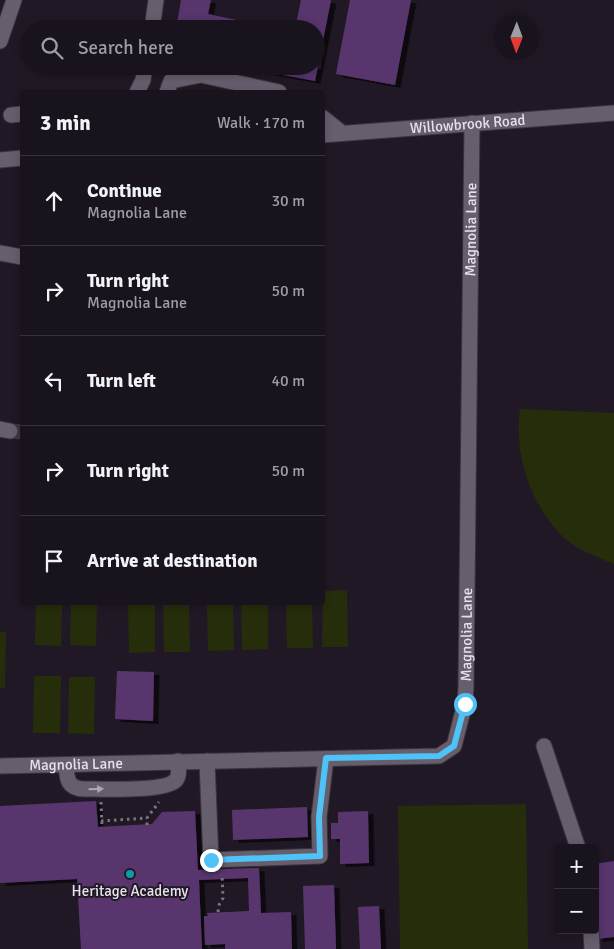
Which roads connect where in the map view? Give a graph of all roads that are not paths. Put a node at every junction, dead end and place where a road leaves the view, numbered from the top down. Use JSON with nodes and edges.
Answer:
{"nodes":[{"id":1,"x":14,"y":0,"type":"edge"},
{"id":2,"x":156,"y":0,"type":"edge"},
{"id":3,"x":153,"y":20,"type":"edge"},
{"id":4,"x":0,"y":40,"type":"edge"},
{"id":5,"x":144,"y":75,"type":"edge"},
{"id":6,"x":201,"y":75,"type":"edge"},
{"id":7,"x":201,"y":75,"type":"edge"},
{"id":8,"x":139,"y":90,"type":"edge"},
{"id":9,"x":168,"y":90,"type":"edge"},
{"id":10,"x":270,"y":90,"type":"edge"},
{"id":11,"x":614,"y":113,"type":"edge"},
{"id":12,"x":325,"y":119,"type":"edge"},
{"id":13,"x":472,"y":123,"type":"junction"},
{"id":14,"x":342,"y":133,"type":"junction"},
{"id":15,"x":325,"y":135,"type":"edge"},
{"id":16,"x":20,"y":158,"type":"edge"},
{"id":17,"x":0,"y":160,"type":"edge"},
{"id":18,"x":0,"y":253,"type":"edge"},
{"id":19,"x":20,"y":257,"type":"edge"},
{"id":20,"x":544,"y":746,"type":"dead end"},
{"id":21,"x":326,"y":758,"type":"junction"},
{"id":22,"x":178,"y":761,"type":"junction"},
{"id":23,"x":207,"y":761,"type":"junction"},
{"id":24,"x":66,"y":765,"type":"junction"},
{"id":25,"x":0,"y":766,"type":"edge"},
{"id":26,"x":577,"y":844,"type":"edge"},
{"id":27,"x":591,"y":934,"type":"edge"},
{"id":28,"x":592,"y":949,"type":"edge"}],
"edges":[{"from":1,"to":4,"type":"street"},
{"from":2,"to":3,"type":"street"},
{"from":5,"to":8,"type":"street"},
{"from":6,"to":10,"type":"street"},
{"from":7,"to":9,"type":"street"},
{"from":11,"to":13,"type":"street","name":"Willowbrook Road"},
{"from":12,"to":14,"type":"street"},
{"from":13,"to":14,"type":"street","name":"Willowbrook Road"},
{"from":13,"to":21,"type":"street","name":"Magnolia Lane"},
{"from":14,"to":15,"type":"street","name":"Willowbrook Road"},
{"from":16,"to":17,"type":"street"},
{"from":18,"to":19,"type":"street"},
{"from":20,"to":26,"type":"street"},
{"from":21,"to":23,"type":"street","name":"Magnolia Lane"},
{"from":21,"to":23,"type":"street"},
{"from":22,"to":23,"type":"street","name":"Magnolia Lane"},
{"from":22,"to":24,"type":"street","name":"Magnolia Lane"},
{"from":24,"to":22,"type":"street","one_way":true},
{"from":24,"to":25,"type":"street","name":"Magnolia Lane"},
{"from":27,"to":28,"type":"street"}]}
